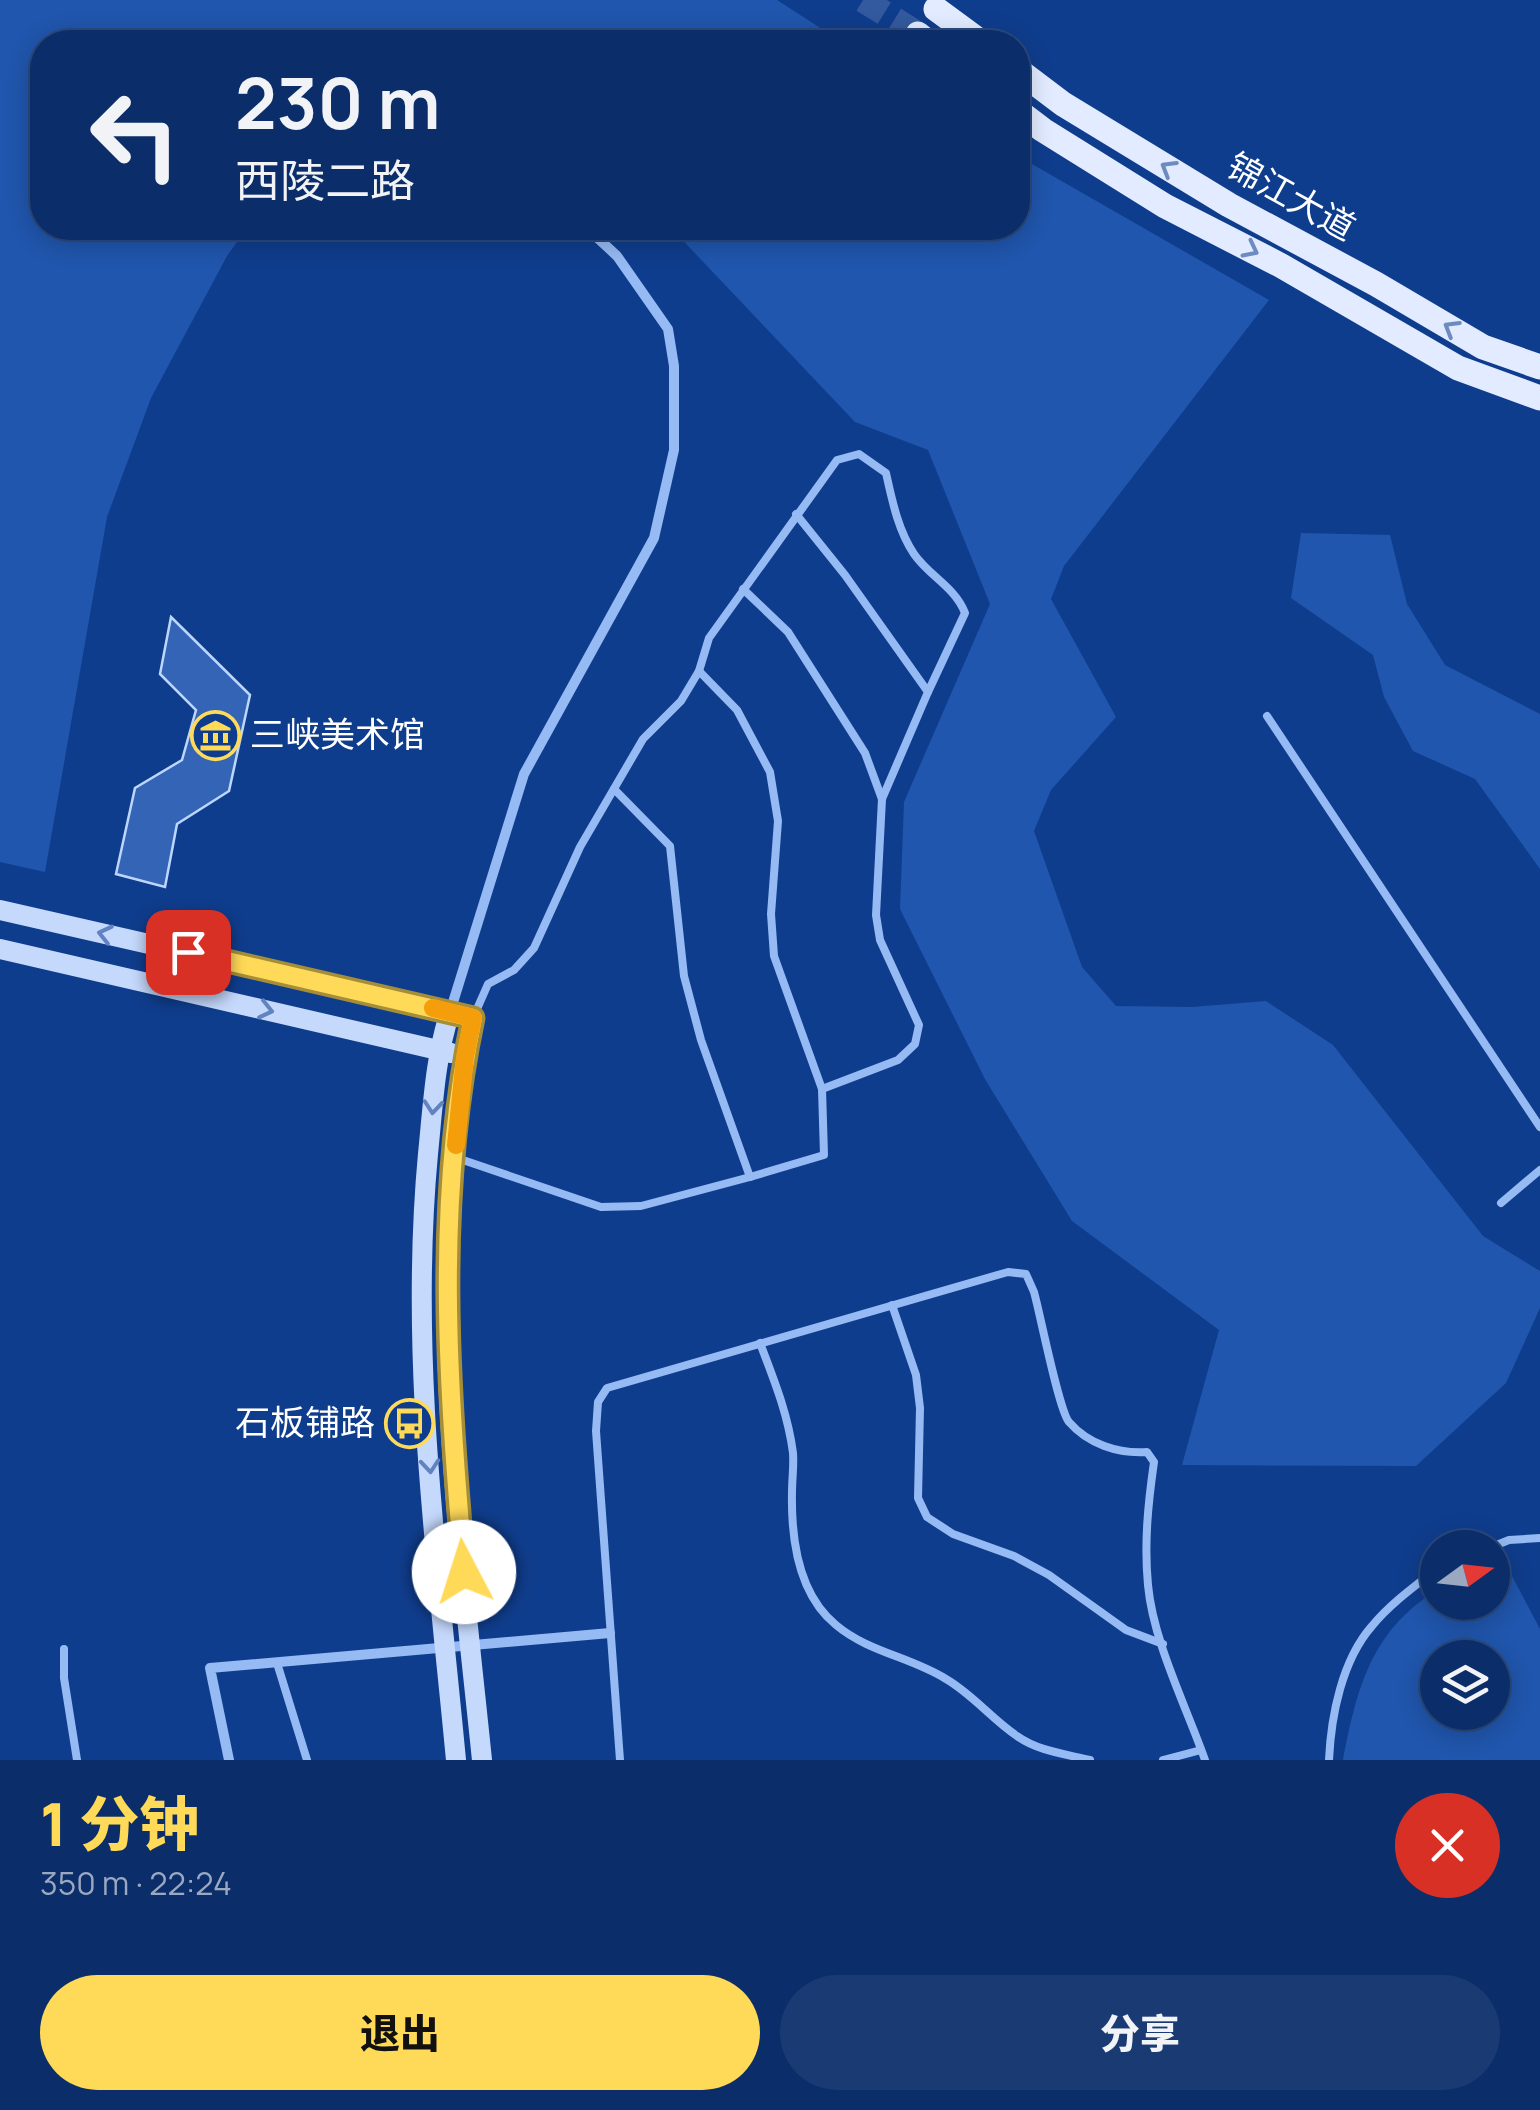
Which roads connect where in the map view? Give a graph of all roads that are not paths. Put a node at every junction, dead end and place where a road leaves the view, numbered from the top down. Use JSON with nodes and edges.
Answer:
{"nodes":[{"id":1,"x":936,"y":8,"type":"dead end"},
{"id":2,"x":965,"y":30,"type":"edge"},
{"id":3,"x":1030,"y":79,"type":"edge"},
{"id":4,"x":1030,"y":120,"type":"edge"},
{"id":5,"x":599,"y":240,"type":"edge"},
{"id":6,"x":1540,"y":367,"type":"edge"},
{"id":7,"x":1540,"y":398,"type":"edge"},
{"id":8,"x":796,"y":514,"type":"junction"},
{"id":9,"x":743,"y":589,"type":"junction"},
{"id":10,"x":698,"y":671,"type":"junction"},
{"id":11,"x":928,"y":692,"type":"junction"},
{"id":12,"x":1267,"y":716,"type":"dead end"},
{"id":13,"x":614,"y":789,"type":"junction"},
{"id":14,"x":882,"y":800,"type":"junction"},
{"id":15,"x":0,"y":910,"type":"edge"},
{"id":16,"x":0,"y":949,"type":"edge"},
{"id":17,"x":450,"y":1012,"type":"junction"},
{"id":18,"x":473,"y":1018,"type":"junction"},
{"id":19,"x":438,"y":1050,"type":"junction"},
{"id":20,"x":465,"y":1057,"type":"junction"},
{"id":21,"x":822,"y":1089,"type":"junction"},
{"id":22,"x":1540,"y":1127,"type":"edge"},
{"id":23,"x":454,"y":1157,"type":"junction"},
{"id":24,"x":1540,"y":1170,"type":"edge"},
{"id":25,"x":750,"y":1177,"type":"junction"},
{"id":26,"x":1501,"y":1203,"type":"dead end"},
{"id":27,"x":892,"y":1306,"type":"junction"},
{"id":28,"x":760,"y":1344,"type":"junction"},
{"id":29,"x":1540,"y":1538,"type":"edge"},
{"id":30,"x":1510,"y":1540,"type":"edge"},
{"id":31,"x":1420,"y":1583,"type":"edge"},
{"id":32,"x":610,"y":1633,"type":"junction"},
{"id":33,"x":1162,"y":1644,"type":"junction"},
{"id":34,"x":471,"y":1647,"type":"junction"},
{"id":35,"x":64,"y":1649,"type":"dead end"},
{"id":36,"x":446,"y":1650,"type":"junction"},
{"id":37,"x":278,"y":1663,"type":"junction"},
{"id":38,"x":1201,"y":1750,"type":"junction"},
{"id":39,"x":77,"y":1760,"type":"edge"},
{"id":40,"x":229,"y":1760,"type":"edge"},
{"id":41,"x":307,"y":1760,"type":"edge"},
{"id":42,"x":456,"y":1760,"type":"edge"},
{"id":43,"x":482,"y":1760,"type":"edge"},
{"id":44,"x":620,"y":1760,"type":"edge"},
{"id":45,"x":1090,"y":1760,"type":"edge"},
{"id":46,"x":1163,"y":1760,"type":"edge"},
{"id":47,"x":1205,"y":1760,"type":"edge"},
{"id":48,"x":1329,"y":1760,"type":"edge"}],
"edges":[{"from":1,"to":2,"type":"main road"},
{"from":6,"to":3,"type":"main road","name":"锦江大道","one_way":true},
{"from":4,"to":7,"type":"main road","name":"锦江大道","one_way":true},
{"from":5,"to":17,"type":"street"},
{"from":8,"to":9,"type":"lane"},
{"from":8,"to":11,"type":"lane"},
{"from":8,"to":11,"type":"lane"},
{"from":9,"to":10,"type":"lane"},
{"from":9,"to":14,"type":"lane"},
{"from":10,"to":13,"type":"lane"},
{"from":10,"to":21,"type":"lane"},
{"from":11,"to":14,"type":"lane"},
{"from":12,"to":22,"type":"lane"},
{"from":13,"to":18,"type":"lane"},
{"from":13,"to":25,"type":"lane"},
{"from":14,"to":21,"type":"lane"},
{"from":17,"to":15,"type":"main road","one_way":true},
{"from":16,"to":19,"type":"main road","one_way":true},
{"from":17,"to":18,"type":"main road"},
{"from":17,"to":19,"type":"main road"},
{"from":18,"to":20,"type":"main road"},
{"from":19,"to":20,"type":"main road"},
{"from":19,"to":36,"type":"main road","one_way":true},
{"from":20,"to":23,"type":"main road"},
{"from":21,"to":25,"type":"lane"},
{"from":23,"to":25,"type":"lane"},
{"from":23,"to":34,"type":"main road"},
{"from":24,"to":26,"type":"lane"},
{"from":27,"to":28,"type":"lane"},
{"from":27,"to":33,"type":"lane"},
{"from":27,"to":33,"type":"lane"},
{"from":28,"to":32,"type":"lane"},
{"from":28,"to":45,"type":"lane"},
{"from":29,"to":30,"type":"lane"},
{"from":31,"to":48,"type":"lane"},
{"from":32,"to":34,"type":"street"},
{"from":32,"to":44,"type":"lane"},
{"from":33,"to":38,"type":"lane"},
{"from":34,"to":36,"type":"street"},
{"from":34,"to":43,"type":"main road"},
{"from":35,"to":39,"type":"lane"},
{"from":36,"to":37,"type":"street"},
{"from":36,"to":42,"type":"main road"},
{"from":37,"to":40,"type":"street"},
{"from":37,"to":41,"type":"lane"},
{"from":38,"to":46,"type":"lane"},
{"from":38,"to":47,"type":"lane"}]}
